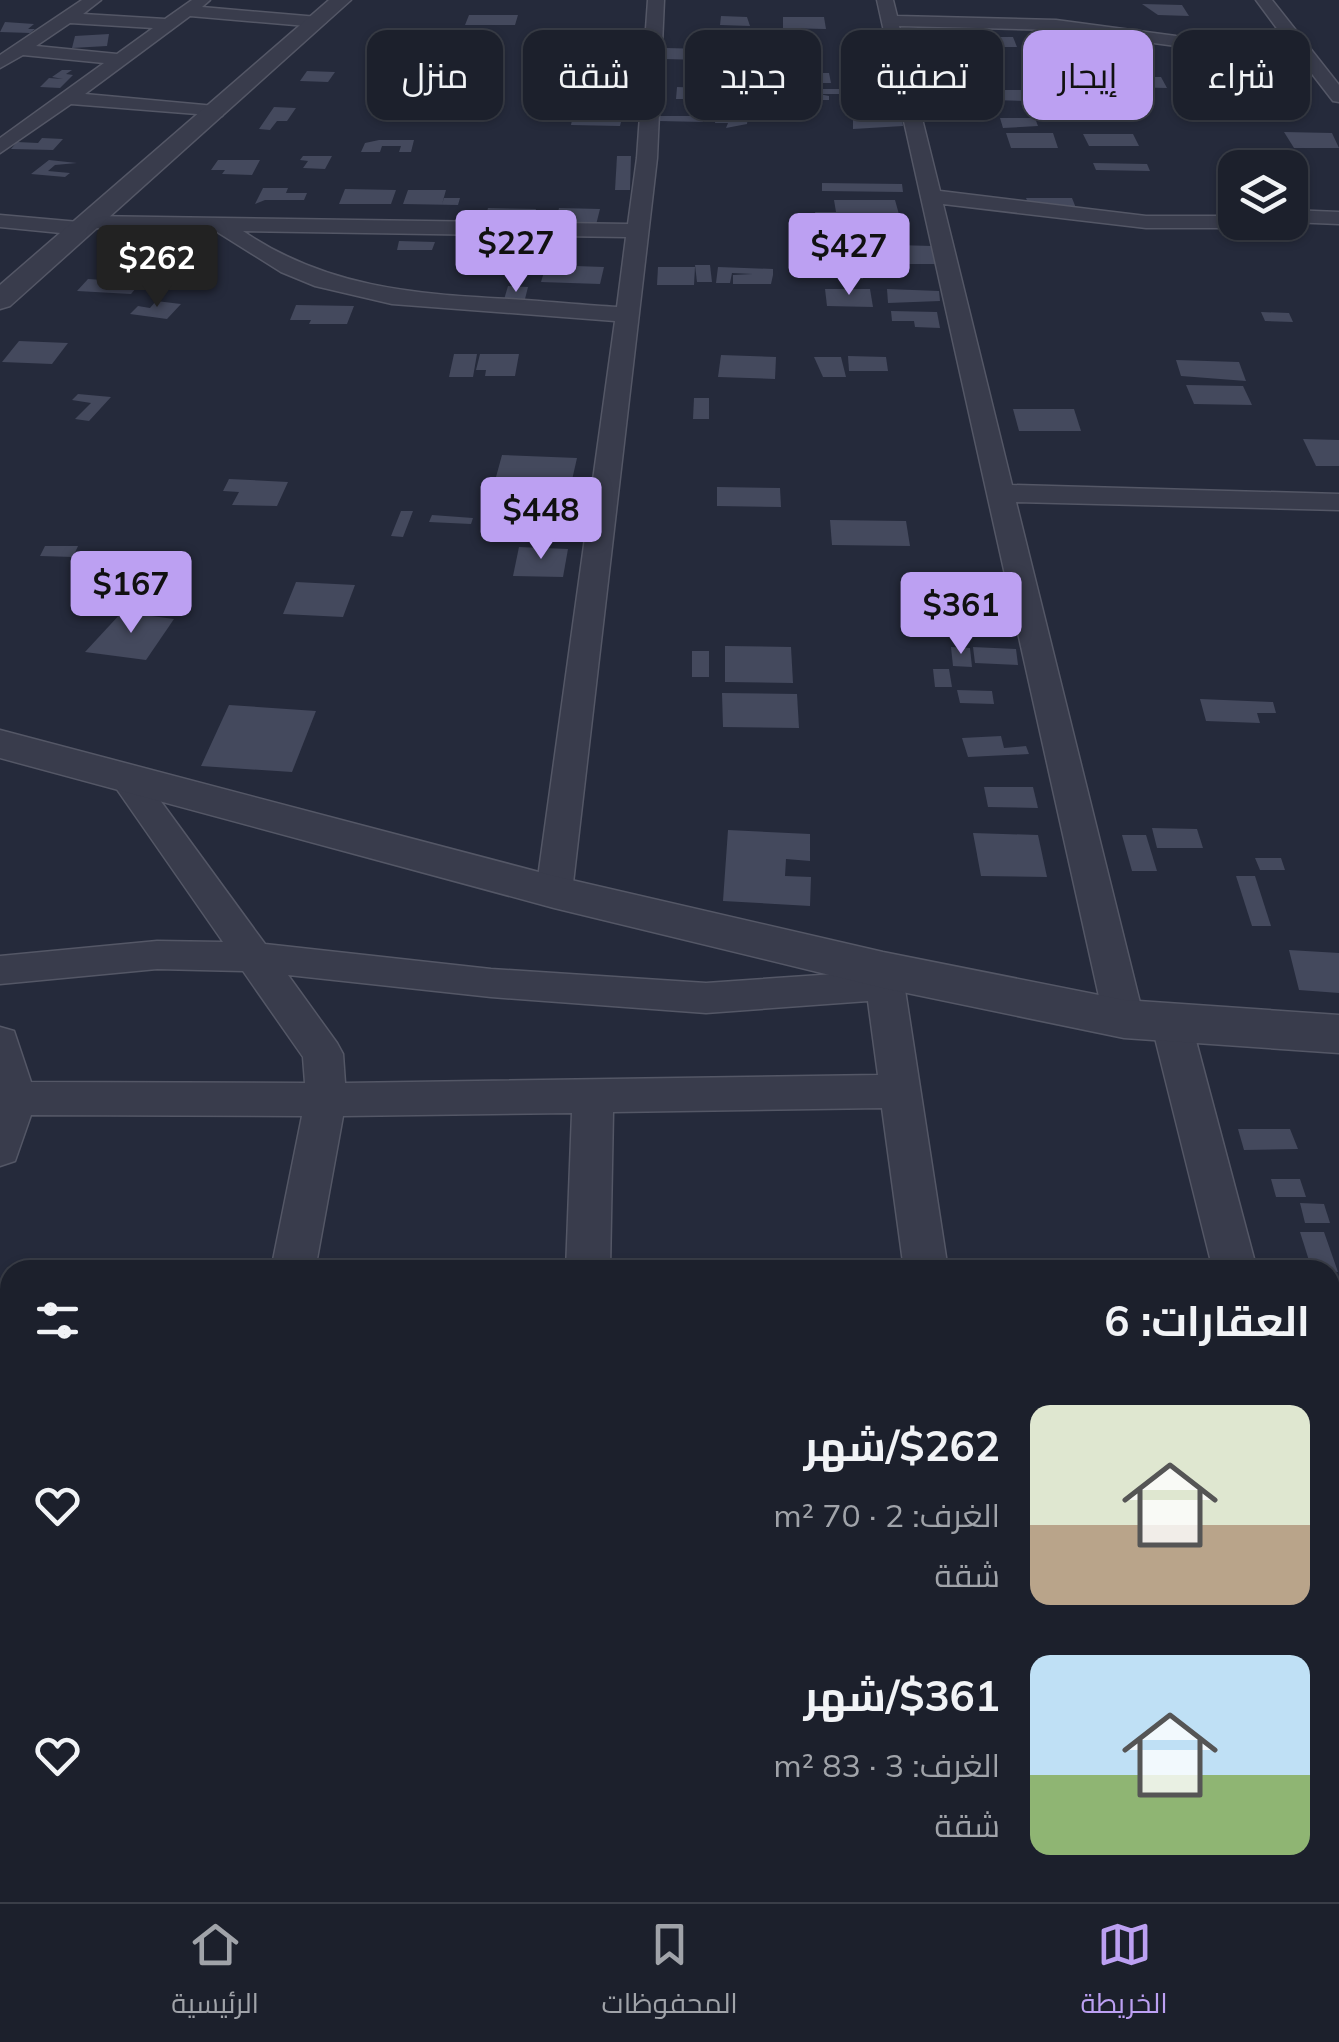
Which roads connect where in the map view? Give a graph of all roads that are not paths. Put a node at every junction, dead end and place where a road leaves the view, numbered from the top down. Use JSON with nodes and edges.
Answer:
{"nodes":[{"id":1,"x":341,"y":0,"type":"edge"},
{"id":2,"x":656,"y":0,"type":"edge"},
{"id":3,"x":1264,"y":0,"type":"edge"},
{"id":4,"x":92,"y":1,"type":"edge"},
{"id":5,"x":195,"y":6,"type":"edge"},
{"id":6,"x":65,"y":9,"type":"edge"},
{"id":7,"x":888,"y":11,"type":"edge"},
{"id":8,"x":318,"y":22,"type":"junction"},
{"id":9,"x":168,"y":24,"type":"junction"},
{"id":10,"x":1287,"y":30,"type":"edge"},
{"id":11,"x":1173,"y":41,"type":"edge"},
{"id":12,"x":18,"y":50,"type":"junction"},
{"id":13,"x":119,"y":59,"type":"junction"},
{"id":14,"x":1310,"y":60,"type":"edge"},
{"id":15,"x":0,"y":63,"type":"edge"},
{"id":16,"x":1339,"y":97,"type":"edge"},
{"id":17,"x":69,"y":98,"type":"junction"},
{"id":18,"x":215,"y":112,"type":"junction"},
{"id":19,"x":3,"y":142,"type":"edge"},
{"id":20,"x":931,"y":196,"type":"junction"},
{"id":21,"x":1308,"y":217,"type":"edge"},
{"id":22,"x":1339,"y":218,"type":"edge"},
{"id":23,"x":0,"y":221,"type":"edge"},
{"id":24,"x":1218,"y":222,"type":"edge"},
{"id":25,"x":219,"y":224,"type":"junction"},
{"id":26,"x":85,"y":226,"type":"junction"},
{"id":27,"x":636,"y":231,"type":"junction"},
{"id":28,"x":0,"y":300,"type":"edge"},
{"id":29,"x":625,"y":314,"type":"junction"},
{"id":30,"x":1000,"y":493,"type":"junction"},
{"id":31,"x":1339,"y":502,"type":"edge"},
{"id":32,"x":0,"y":744,"type":"edge"},
{"id":33,"x":126,"y":778,"type":"junction"},
{"id":34,"x":554,"y":892,"type":"junction"},
{"id":35,"x":251,"y":957,"type":"junction"},
{"id":36,"x":0,"y":970,"type":"edge"},
{"id":37,"x":884,"y":978,"type":"junction"},
{"id":38,"x":1124,"y":1019,"type":"junction"},
{"id":39,"x":1171,"y":1022,"type":"junction"},
{"id":40,"x":1339,"y":1034,"type":"edge"},
{"id":41,"x":0,"y":1042,"type":"edge"},
{"id":42,"x":902,"y":1091,"type":"junction"},
{"id":43,"x":592,"y":1094,"type":"junction"},
{"id":44,"x":8,"y":1098,"type":"edge"},
{"id":45,"x":326,"y":1100,"type":"junction"},
{"id":46,"x":0,"y":1149,"type":"edge"},
{"id":47,"x":295,"y":1260,"type":"edge"},
{"id":48,"x":588,"y":1260,"type":"edge"},
{"id":49,"x":925,"y":1260,"type":"edge"},
{"id":50,"x":1232,"y":1260,"type":"edge"}],
"edges":[{"from":1,"to":8,"type":"street"},
{"from":2,"to":27,"type":"street"},
{"from":3,"to":10,"type":"street"},
{"from":4,"to":6,"type":"street"},
{"from":5,"to":8,"type":"street"},
{"from":5,"to":9,"type":"street"},
{"from":6,"to":9,"type":"street"},
{"from":6,"to":12,"type":"street"},
{"from":7,"to":11,"type":"street"},
{"from":7,"to":20,"type":"street"},
{"from":8,"to":18,"type":"street"},
{"from":9,"to":13,"type":"street"},
{"from":12,"to":13,"type":"street"},
{"from":12,"to":15,"type":"street"},
{"from":13,"to":17,"type":"street"},
{"from":14,"to":16,"type":"street"},
{"from":17,"to":18,"type":"street"},
{"from":17,"to":19,"type":"street"},
{"from":18,"to":26,"type":"street"},
{"from":20,"to":24,"type":"street"},
{"from":20,"to":30,"type":"street"},
{"from":21,"to":22,"type":"street"},
{"from":23,"to":26,"type":"street"},
{"from":25,"to":26,"type":"street"},
{"from":25,"to":27,"type":"street"},
{"from":25,"to":29,"type":"street"},
{"from":26,"to":28,"type":"street"},
{"from":27,"to":29,"type":"street"},
{"from":29,"to":34,"type":"street"},
{"from":30,"to":31,"type":"street"},
{"from":30,"to":38,"type":"street"},
{"from":32,"to":33,"type":"street"},
{"from":33,"to":34,"type":"street"},
{"from":33,"to":35,"type":"street"},
{"from":34,"to":37,"type":"street"},
{"from":35,"to":36,"type":"street"},
{"from":35,"to":37,"type":"street"},
{"from":35,"to":45,"type":"street"},
{"from":37,"to":38,"type":"street"},
{"from":37,"to":42,"type":"street"},
{"from":38,"to":39,"type":"street"},
{"from":39,"to":40,"type":"street"},
{"from":39,"to":50,"type":"street"},
{"from":41,"to":44,"type":"street"},
{"from":42,"to":43,"type":"street"},
{"from":42,"to":49,"type":"street"},
{"from":43,"to":45,"type":"street"},
{"from":43,"to":48,"type":"street"},
{"from":44,"to":45,"type":"street"},
{"from":44,"to":46,"type":"street"},
{"from":45,"to":47,"type":"street"}]}
